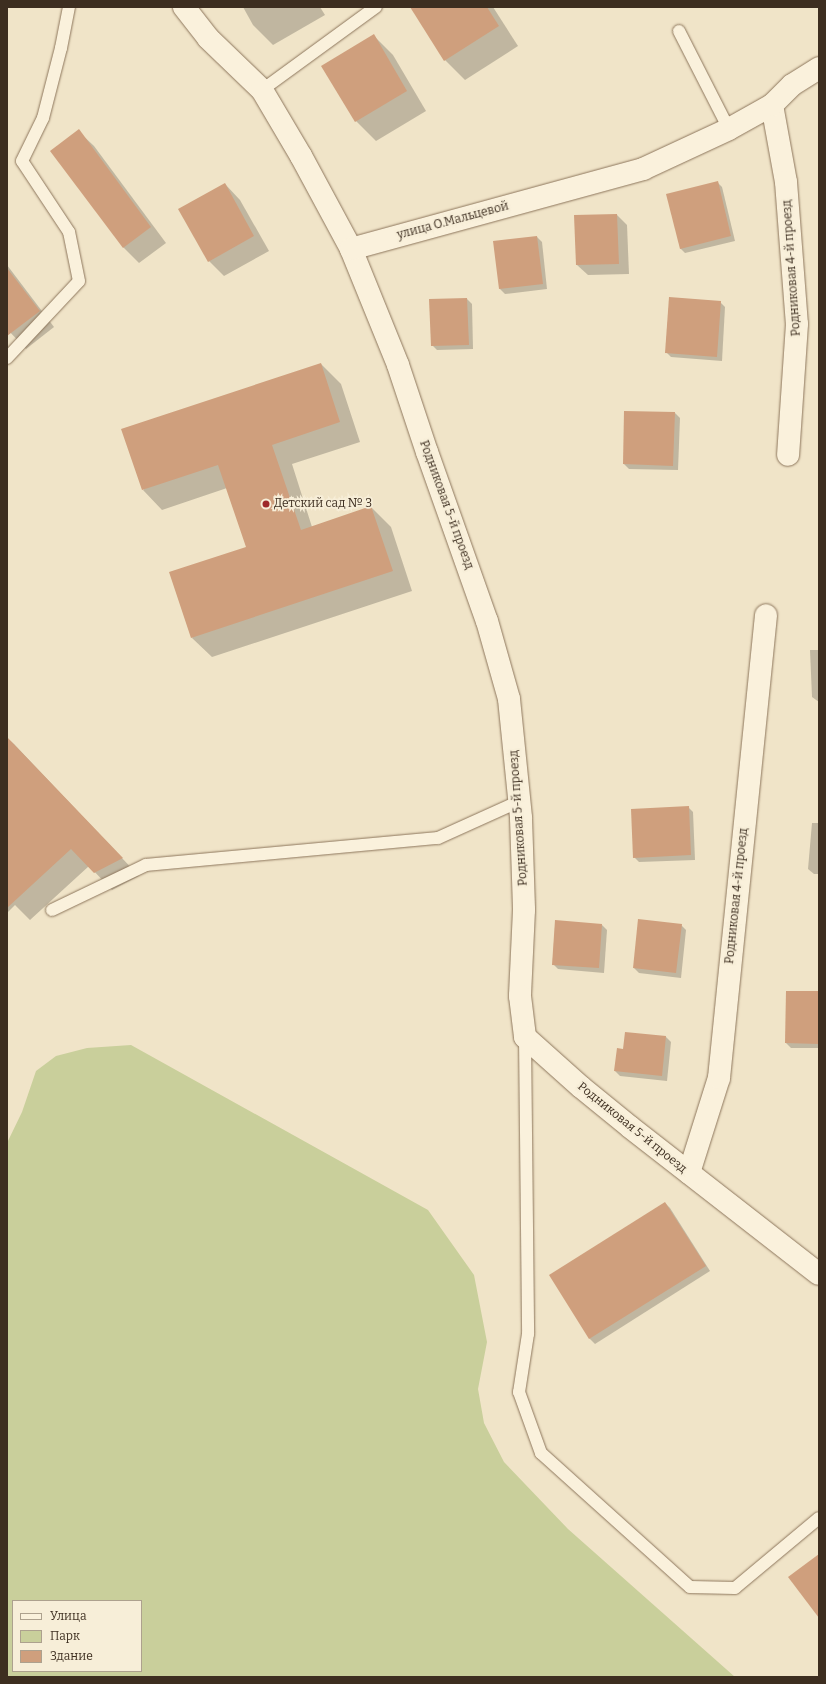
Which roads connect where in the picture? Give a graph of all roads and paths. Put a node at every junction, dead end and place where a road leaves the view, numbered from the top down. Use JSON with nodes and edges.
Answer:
{"nodes":[{"id":1,"x":69,"y":7,"type":"edge"},
{"id":2,"x":184,"y":7,"type":"edge"},
{"id":3,"x":376,"y":7,"type":"edge"},
{"id":4,"x":679,"y":31,"type":"dead end"},
{"id":5,"x":819,"y":68,"type":"edge"},
{"id":6,"x":262,"y":90,"type":"junction"},
{"id":7,"x":772,"y":105,"type":"junction"},
{"id":8,"x":729,"y":129,"type":"junction"},
{"id":9,"x":351,"y":249,"type":"junction"},
{"id":10,"x":7,"y":358,"type":"edge"},
{"id":11,"x":788,"y":456,"type":"dead end"},
{"id":12,"x":766,"y":615,"type":"dead end"},
{"id":13,"x":520,"y":801,"type":"junction"},
{"id":14,"x":52,"y":910,"type":"dead end"},
{"id":15,"x":525,"y":1037,"type":"junction"},
{"id":16,"x":689,"y":1173,"type":"junction"},
{"id":17,"x":819,"y":1274,"type":"edge"},
{"id":18,"x":819,"y":1518,"type":"edge"}],
"edges":[{"from":1,"to":10,"type":"lane"},
{"from":2,"to":6,"type":"street"},
{"from":3,"to":6,"type":"lane"},
{"from":4,"to":8,"type":"lane"},
{"from":5,"to":7,"type":"street","name":"улица О.Мальцевой"},
{"from":6,"to":9,"type":"street"},
{"from":7,"to":8,"type":"street","name":"улица О.Мальцевой"},
{"from":7,"to":11,"type":"street","name":"Родниковая 4-й проезд"},
{"from":8,"to":9,"type":"street","name":"улица О.Мальцевой"},
{"from":9,"to":13,"type":"street","name":"Родниковая 5-й проезд"},
{"from":12,"to":16,"type":"street","name":"Родниковая 4-й проезд"},
{"from":13,"to":14,"type":"lane"},
{"from":13,"to":15,"type":"street","name":"Родниковая 5-й проезд"},
{"from":15,"to":16,"type":"street","name":"Родниковая 5-й проезд"},
{"from":15,"to":18,"type":"lane"},
{"from":16,"to":17,"type":"street","name":"Родниковая 5-й проезд"}]}
